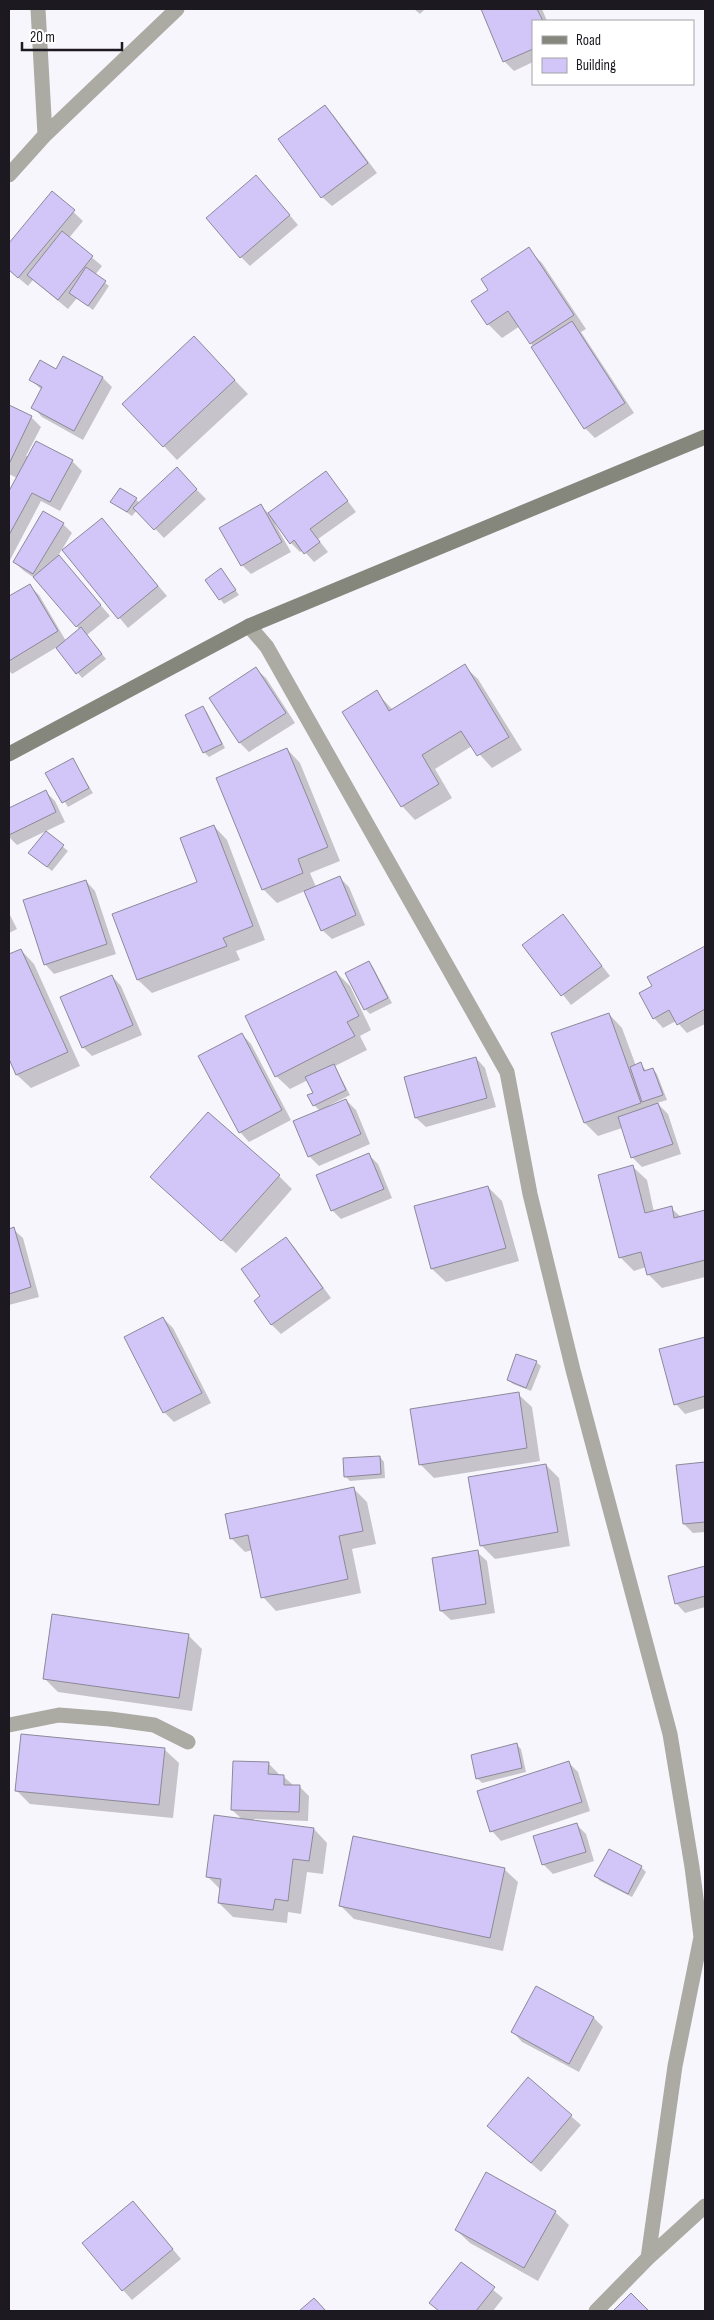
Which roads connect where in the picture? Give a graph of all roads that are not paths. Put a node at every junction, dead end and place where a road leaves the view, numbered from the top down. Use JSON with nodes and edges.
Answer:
{"nodes":[{"id":1,"x":38,"y":9,"type":"edge"},
{"id":2,"x":177,"y":9,"type":"edge"},
{"id":3,"x":45,"y":135,"type":"junction"},
{"id":4,"x":9,"y":175,"type":"edge"},
{"id":5,"x":705,"y":437,"type":"edge"},
{"id":6,"x":249,"y":626,"type":"junction"},
{"id":7,"x":9,"y":754,"type":"edge"},
{"id":8,"x":9,"y":1725,"type":"edge"},
{"id":9,"x":188,"y":1742,"type":"dead end"},
{"id":10,"x":705,"y":2206,"type":"edge"},
{"id":11,"x":648,"y":2258,"type":"junction"},
{"id":12,"x":596,"y":2311,"type":"edge"}],
"edges":[{"from":1,"to":3,"type":"street"},
{"from":2,"to":3,"type":"street"},
{"from":3,"to":4,"type":"street"},
{"from":5,"to":6,"type":"street"},
{"from":6,"to":7,"type":"street"},
{"from":6,"to":11,"type":"street"},
{"from":8,"to":9,"type":"street"},
{"from":10,"to":11,"type":"street"},
{"from":11,"to":12,"type":"street"}]}
